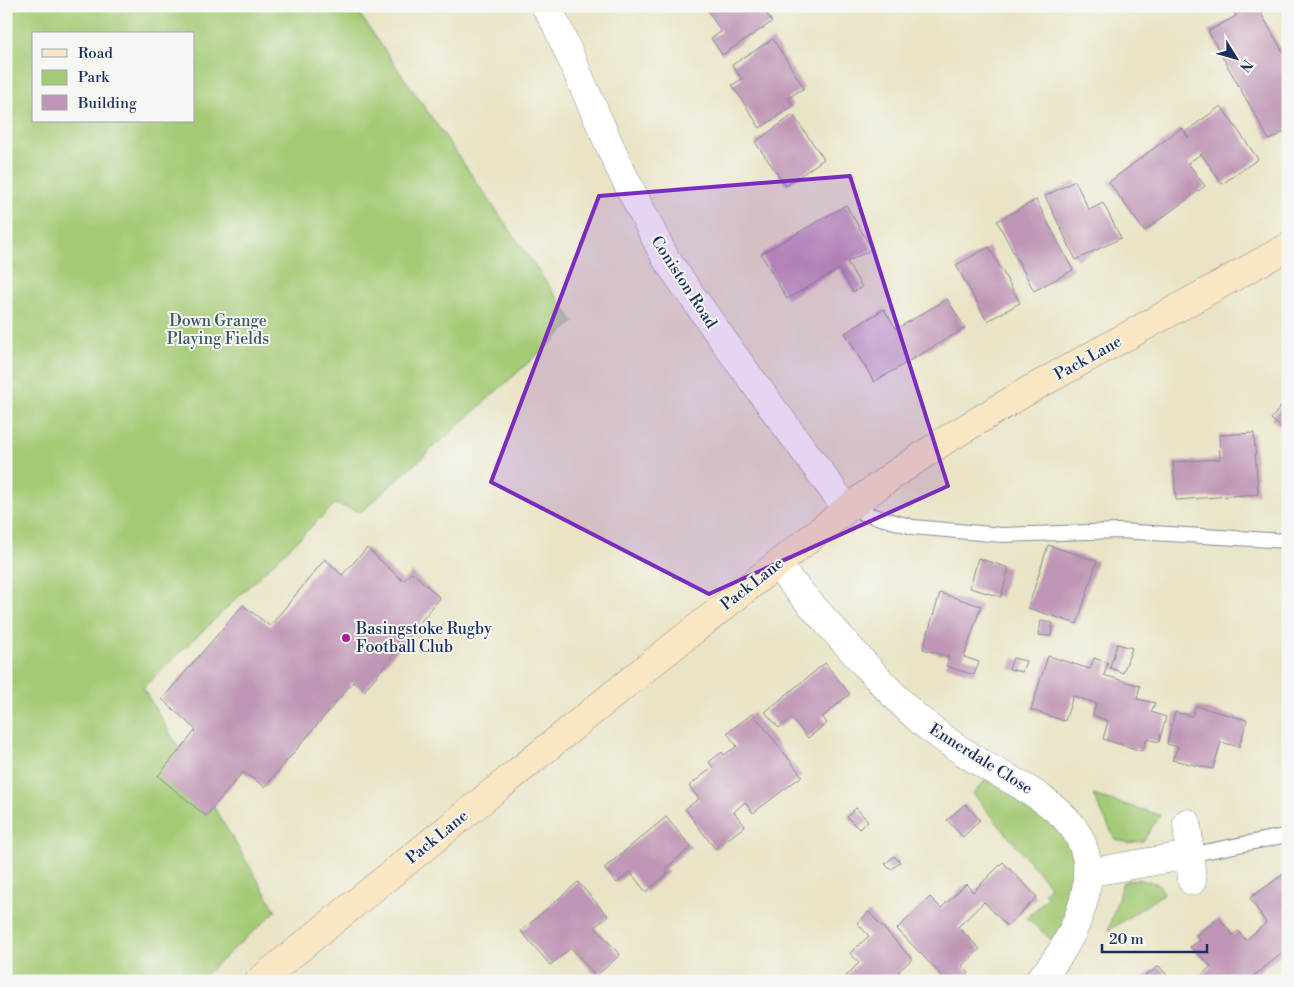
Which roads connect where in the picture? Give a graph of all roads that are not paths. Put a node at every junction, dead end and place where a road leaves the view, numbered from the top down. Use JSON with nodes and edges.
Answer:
{"nodes":[{"id":1,"x":545,"y":6,"type":"edge"},
{"id":2,"x":1288,"y":247,"type":"edge"},
{"id":3,"x":847,"y":509,"type":"junction"},
{"id":4,"x":1288,"y":541,"type":"edge"},
{"id":5,"x":776,"y":565,"type":"junction"},
{"id":6,"x":1186,"y":824,"type":"dead end"},
{"id":7,"x":1288,"y":835,"type":"edge"},
{"id":8,"x":1189,"y":854,"type":"junction"},
{"id":9,"x":1087,"y":873,"type":"junction"},
{"id":10,"x":1192,"y":881,"type":"dead end"},
{"id":11,"x":259,"y":981,"type":"edge"},
{"id":12,"x":1038,"y":981,"type":"edge"}],
"edges":[{"from":1,"to":3,"type":"street","name":"Coniston Road"},
{"from":2,"to":3,"type":"street","name":"Pack Lane"},
{"from":3,"to":4,"type":"lane"},
{"from":3,"to":5,"type":"street","name":"Pack Lane"},
{"from":5,"to":9,"type":"street","name":"Ennerdale Close"},
{"from":5,"to":11,"type":"street","name":"Pack Lane"},
{"from":6,"to":8,"type":"street"},
{"from":7,"to":8,"type":"lane"},
{"from":8,"to":9,"type":"street"},
{"from":8,"to":10,"type":"street"},
{"from":9,"to":12,"type":"street","name":"Ennerdale Close"}]}
